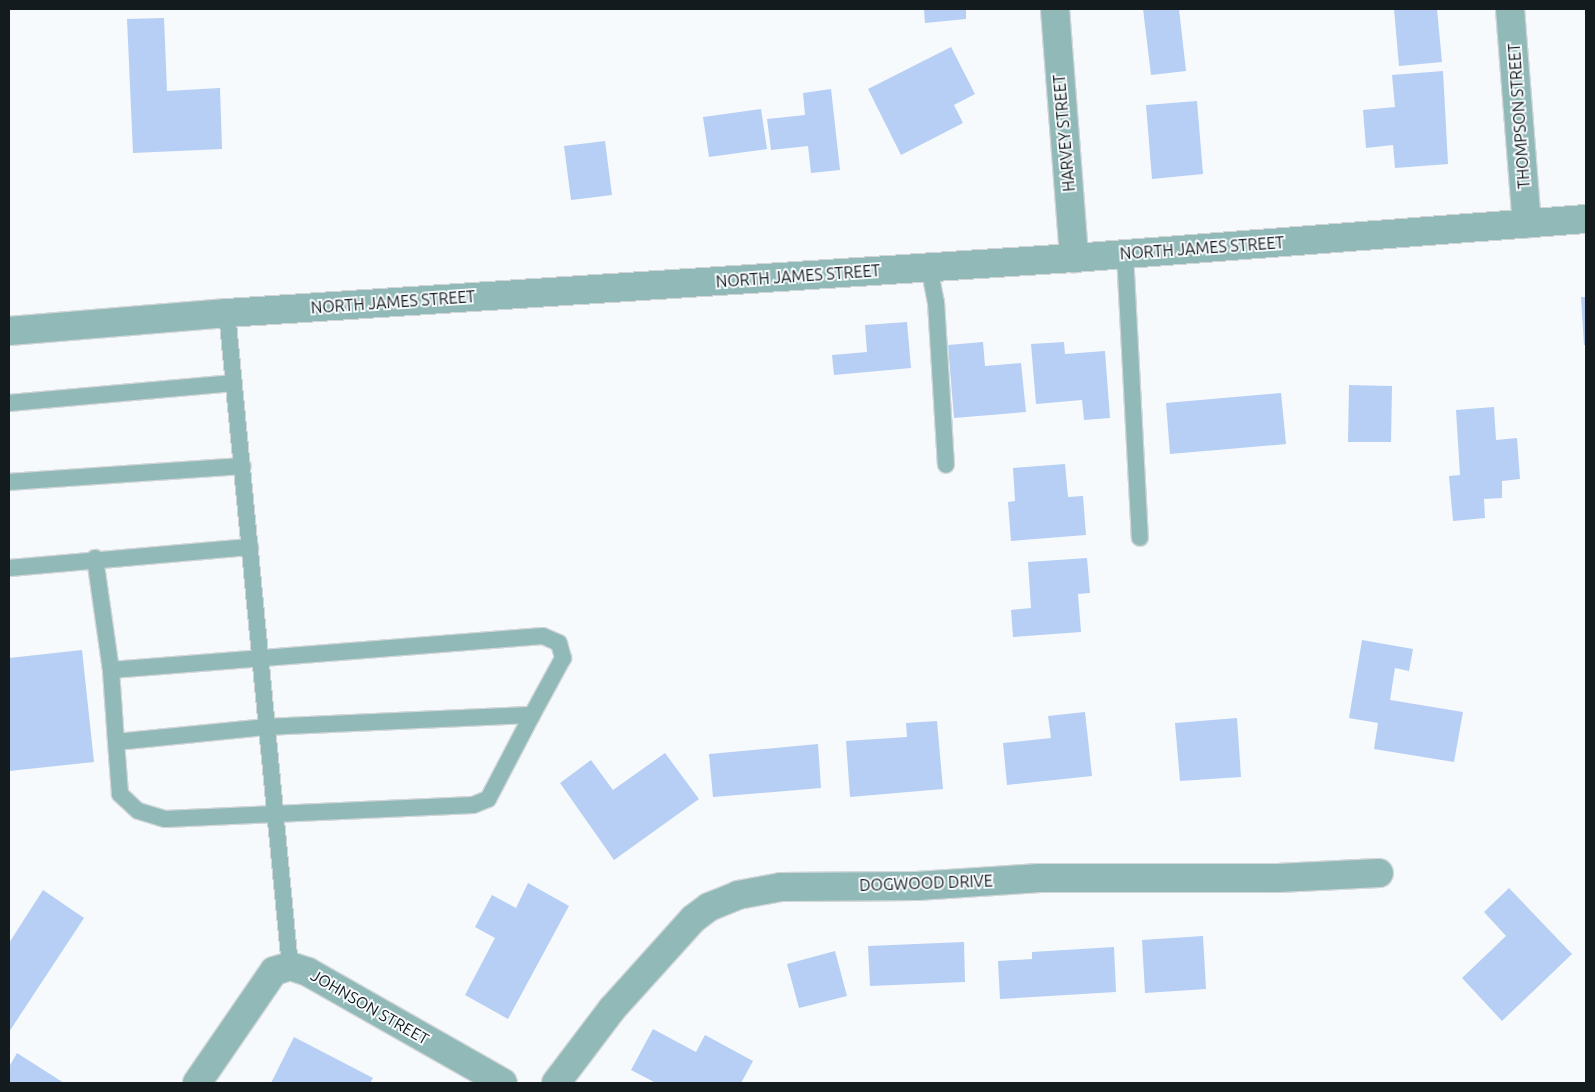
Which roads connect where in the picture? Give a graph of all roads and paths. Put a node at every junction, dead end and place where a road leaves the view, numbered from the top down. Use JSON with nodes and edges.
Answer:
{"nodes":[{"id":1,"x":1055,"y":9,"type":"edge"},
{"id":2,"x":1510,"y":9,"type":"edge"},
{"id":3,"x":1586,"y":219,"type":"edge"},
{"id":4,"x":1527,"y":223,"type":"junction"},
{"id":5,"x":1125,"y":254,"type":"junction"},
{"id":6,"x":1074,"y":258,"type":"junction"},
{"id":7,"x":929,"y":267,"type":"junction"},
{"id":8,"x":227,"y":313,"type":"junction"},
{"id":9,"x":9,"y":331,"type":"edge"},
{"id":10,"x":234,"y":383,"type":"junction"},
{"id":11,"x":9,"y":403,"type":"edge"},
{"id":12,"x":946,"y":465,"type":"dead end"},
{"id":13,"x":242,"y":466,"type":"junction"},
{"id":14,"x":9,"y":482,"type":"edge"},
{"id":15,"x":1140,"y":538,"type":"dead end"},
{"id":16,"x":250,"y":547,"type":"junction"},
{"id":17,"x":95,"y":558,"type":"junction"},
{"id":18,"x":9,"y":568,"type":"edge"},
{"id":19,"x":260,"y":657,"type":"junction"},
{"id":20,"x":110,"y":670,"type":"junction"},
{"id":21,"x":532,"y":715,"type":"junction"},
{"id":22,"x":267,"y":727,"type":"junction"},
{"id":23,"x":116,"y":742,"type":"junction"},
{"id":24,"x":275,"y":812,"type":"junction"},
{"id":25,"x":1379,"y":873,"type":"dead end"},
{"id":26,"x":290,"y":966,"type":"junction"},
{"id":27,"x":198,"y":1083,"type":"edge"},
{"id":28,"x":503,"y":1083,"type":"edge"},
{"id":29,"x":556,"y":1083,"type":"edge"}],
"edges":[{"from":1,"to":6,"type":"street","name":"HARVEY STREET"},
{"from":2,"to":4,"type":"street","name":"THOMPSON STREET"},
{"from":3,"to":4,"type":"street","name":"NORTH JAMES STREET"},
{"from":4,"to":5,"type":"street","name":"NORTH JAMES STREET"},
{"from":5,"to":6,"type":"street","name":"NORTH JAMES STREET"},
{"from":5,"to":15,"type":"lane"},
{"from":6,"to":7,"type":"street","name":"NORTH JAMES STREET"},
{"from":7,"to":8,"type":"street","name":"NORTH JAMES STREET"},
{"from":7,"to":12,"type":"lane"},
{"from":8,"to":9,"type":"street","name":"NORTH JAMES STREET"},
{"from":8,"to":10,"type":"lane"},
{"from":10,"to":11,"type":"lane"},
{"from":10,"to":13,"type":"lane"},
{"from":13,"to":14,"type":"lane"},
{"from":13,"to":16,"type":"lane"},
{"from":16,"to":17,"type":"lane"},
{"from":16,"to":19,"type":"lane"},
{"from":17,"to":18,"type":"lane"},
{"from":17,"to":20,"type":"lane"},
{"from":19,"to":20,"type":"lane"},
{"from":19,"to":21,"type":"lane"},
{"from":19,"to":22,"type":"lane"},
{"from":20,"to":23,"type":"lane"},
{"from":21,"to":22,"type":"lane"},
{"from":21,"to":24,"type":"lane"},
{"from":22,"to":23,"type":"lane"},
{"from":22,"to":24,"type":"lane"},
{"from":23,"to":24,"type":"lane"},
{"from":24,"to":26,"type":"lane"},
{"from":25,"to":29,"type":"street","name":"DOGWOOD DRIVE"},
{"from":26,"to":27,"type":"street","name":"JOHNSON STREET"},
{"from":26,"to":28,"type":"street","name":"JOHNSON STREET"}]}
